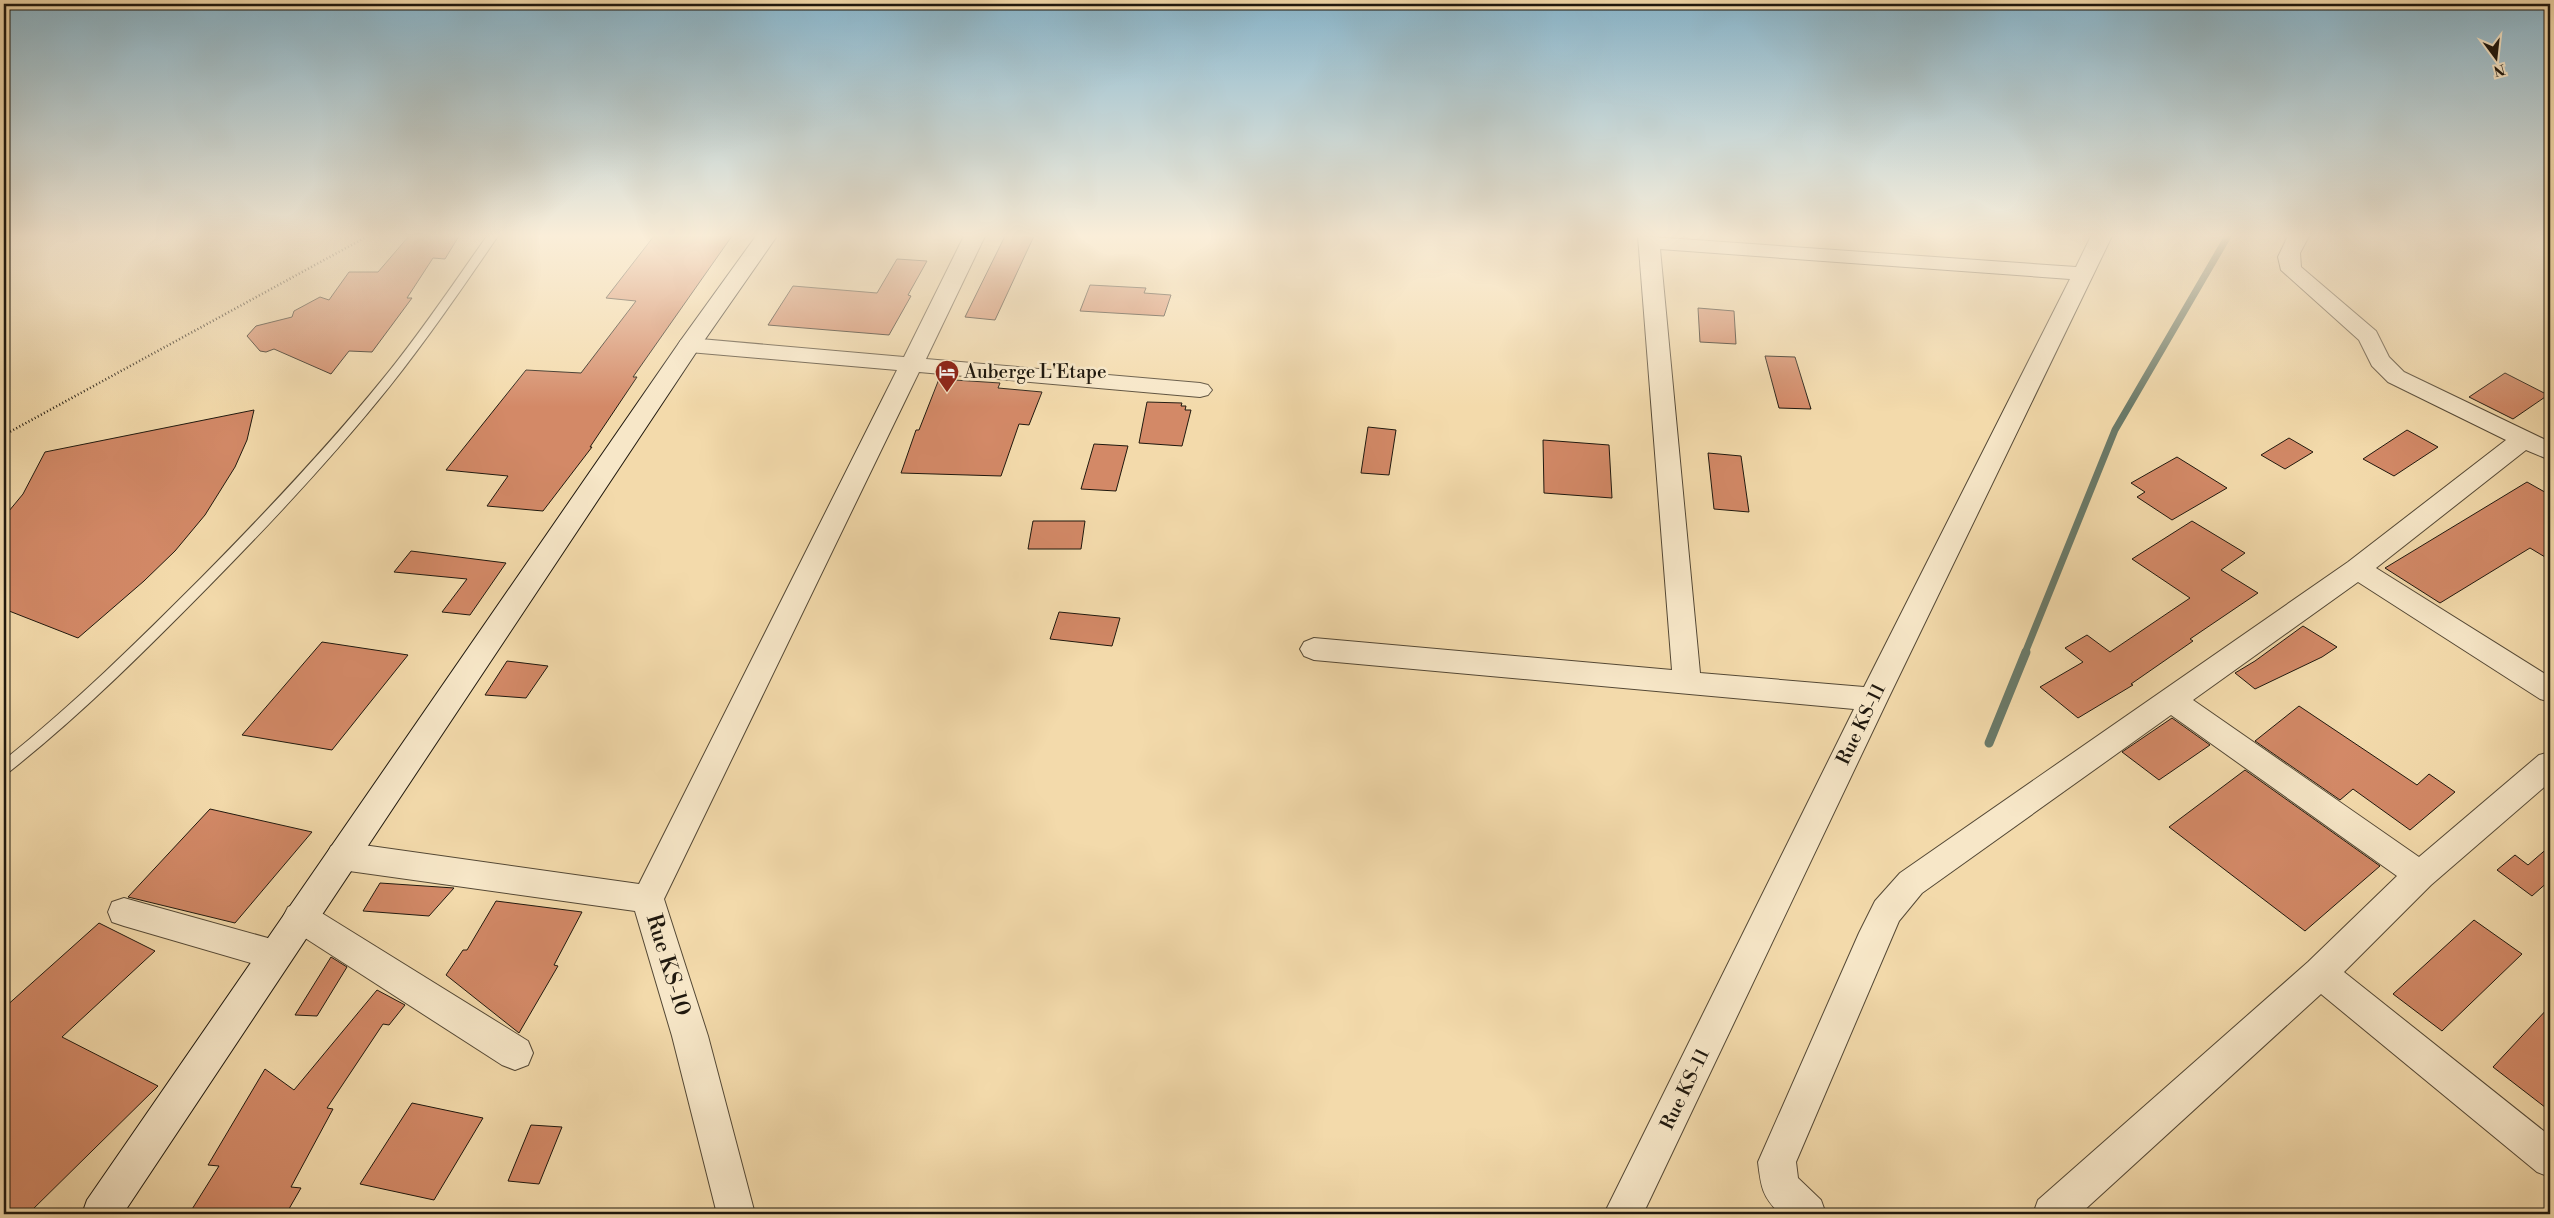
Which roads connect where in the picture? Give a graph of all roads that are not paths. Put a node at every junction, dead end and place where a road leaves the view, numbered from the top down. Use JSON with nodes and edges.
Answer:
{"nodes":[{"id":1,"x":451,"y":293,"type":"edge"},
{"id":2,"x":726,"y":293,"type":"edge"},
{"id":3,"x":947,"y":293,"type":"edge"},
{"id":4,"x":1653,"y":293,"type":"edge"},
{"id":5,"x":2074,"y":293,"type":"edge"},
{"id":6,"x":2318,"y":293,"type":"edge"},
{"id":7,"x":688,"y":345,"type":"junction"},
{"id":8,"x":912,"y":364,"type":"junction"},
{"id":9,"x":1200,"y":390,"type":"dead end"},
{"id":10,"x":2537,"y":446,"type":"edge"},
{"id":11,"x":2356,"y":569,"type":"junction"},
{"id":12,"x":1314,"y":649,"type":"dead end"},
{"id":13,"x":1687,"y":682,"type":"junction"},
{"id":14,"x":2550,"y":692,"type":"edge"},
{"id":15,"x":1873,"y":699,"type":"junction"},
{"id":16,"x":2170,"y":699,"type":"junction"},
{"id":17,"x":2550,"y":764,"type":"edge"},
{"id":18,"x":4,"y":768,"type":"edge"},
{"id":19,"x":342,"y":856,"type":"junction"},
{"id":20,"x":2420,"y":875,"type":"junction"},
{"id":21,"x":648,"y":899,"type":"junction"},
{"id":22,"x":124,"y":912,"type":"dead end"},
{"id":23,"x":300,"y":917,"type":"junction"},
{"id":24,"x":275,"y":955,"type":"junction"},
{"id":25,"x":2320,"y":973,"type":"junction"},
{"id":26,"x":515,"y":1053,"type":"dead end"},
{"id":27,"x":2550,"y":1159,"type":"edge"},
{"id":28,"x":101,"y":1214,"type":"edge"},
{"id":29,"x":736,"y":1214,"type":"edge"},
{"id":30,"x":1623,"y":1214,"type":"edge"},
{"id":31,"x":1807,"y":1214,"type":"edge"},
{"id":32,"x":2052,"y":1214,"type":"edge"}],
"edges":[{"from":1,"to":18,"type":"lane"},
{"from":2,"to":7,"type":"street"},
{"from":3,"to":8,"type":"street"},
{"from":4,"to":13,"type":"street"},
{"from":5,"to":15,"type":"street","name":"Rue KS-11"},
{"from":6,"to":10,"type":"street"},
{"from":7,"to":8,"type":"street"},
{"from":7,"to":19,"type":"street"},
{"from":8,"to":9,"type":"street"},
{"from":8,"to":21,"type":"street"},
{"from":10,"to":11,"type":"street"},
{"from":11,"to":14,"type":"street"},
{"from":11,"to":16,"type":"street"},
{"from":12,"to":13,"type":"street"},
{"from":13,"to":15,"type":"street"},
{"from":15,"to":30,"type":"street","name":"Rue KS-11"},
{"from":16,"to":20,"type":"street"},
{"from":16,"to":31,"type":"street"},
{"from":17,"to":20,"type":"street"},
{"from":19,"to":21,"type":"street","name":"Rue KS-10"},
{"from":19,"to":23,"type":"street"},
{"from":20,"to":25,"type":"street"},
{"from":21,"to":29,"type":"street","name":"Rue KS-10"},
{"from":22,"to":24,"type":"street"},
{"from":23,"to":24,"type":"street"},
{"from":23,"to":26,"type":"street"},
{"from":24,"to":28,"type":"street"},
{"from":25,"to":27,"type":"street"},
{"from":25,"to":32,"type":"street"}]}
